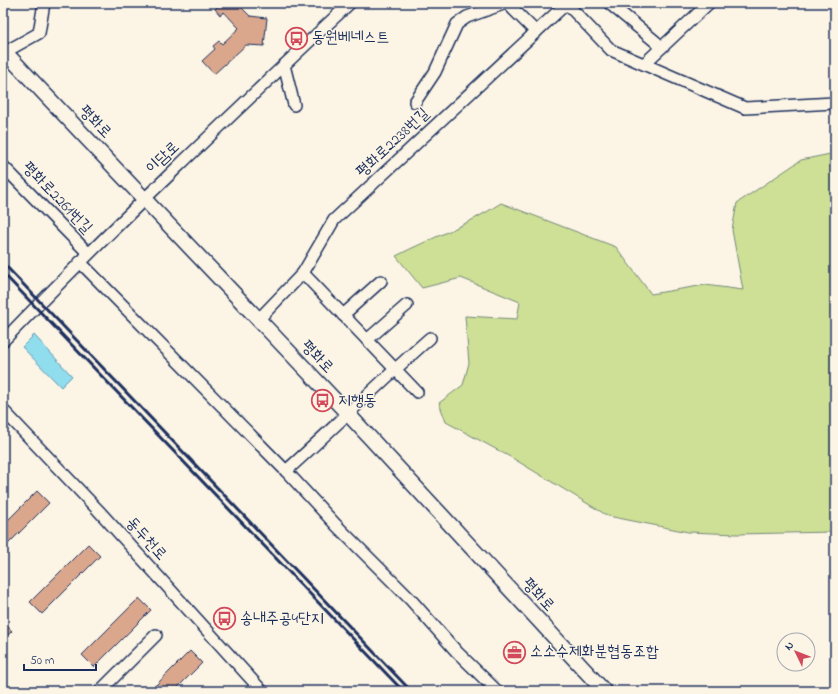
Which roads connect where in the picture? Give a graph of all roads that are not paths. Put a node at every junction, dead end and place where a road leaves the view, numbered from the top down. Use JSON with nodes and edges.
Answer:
{"nodes":[{"id":1,"x":44,"y":3,"type":"edge"},
{"id":2,"x":350,"y":3,"type":"edge"},
{"id":3,"x":506,"y":3,"type":"edge"},
{"id":4,"x":567,"y":3,"type":"edge"},
{"id":5,"x":609,"y":3,"type":"edge"},
{"id":6,"x":709,"y":3,"type":"edge"},
{"id":7,"x":536,"y":32,"type":"junction"},
{"id":8,"x":662,"y":47,"type":"junction"},
{"id":9,"x":4,"y":51,"type":"edge"},
{"id":10,"x":644,"y":64,"type":"junction"},
{"id":11,"x":284,"y":65,"type":"junction"},
{"id":12,"x":415,"y":102,"type":"dead end"},
{"id":13,"x":835,"y":104,"type":"edge"},
{"id":14,"x":294,"y":105,"type":"dead end"},
{"id":15,"x":3,"y":166,"type":"edge"},
{"id":16,"x":144,"y":198,"type":"junction"},
{"id":17,"x":88,"y":253,"type":"junction"},
{"id":18,"x":80,"y":262,"type":"junction"},
{"id":19,"x":303,"y":273,"type":"junction"},
{"id":20,"x":381,"y":281,"type":"dead end"},
{"id":21,"x":407,"y":305,"type":"dead end"},
{"id":22,"x":343,"y":315,"type":"junction"},
{"id":23,"x":258,"y":320,"type":"junction"},
{"id":24,"x":430,"y":338,"type":"dead end"},
{"id":25,"x":367,"y":340,"type":"junction"},
{"id":26,"x":3,"y":341,"type":"edge"},
{"id":27,"x":395,"y":369,"type":"junction"},
{"id":28,"x":417,"y":392,"type":"dead end"},
{"id":29,"x":3,"y":410,"type":"edge"},
{"id":30,"x":349,"y":415,"type":"junction"},
{"id":31,"x":286,"y":471,"type":"junction"},
{"id":32,"x":156,"y":635,"type":"dead end"},
{"id":33,"x":102,"y":689,"type":"dead end"},
{"id":34,"x":262,"y":691,"type":"edge"},
{"id":35,"x":497,"y":691,"type":"edge"},
{"id":36,"x":604,"y":691,"type":"edge"}],
"edges":[{"from":1,"to":9,"type":"street"},
{"from":2,"to":11,"type":"street","name":"이담로"},
{"from":3,"to":7,"type":"street"},
{"from":3,"to":12,"type":"street"},
{"from":4,"to":7,"type":"street","name":"평화로2238번길"},
{"from":4,"to":10,"type":"street","name":"평화로2238번길"},
{"from":5,"to":8,"type":"street"},
{"from":6,"to":8,"type":"street"},
{"from":7,"to":19,"type":"street","name":"평화로2238번길"},
{"from":8,"to":10,"type":"street"},
{"from":9,"to":16,"type":"main road","name":"평화로"},
{"from":10,"to":13,"type":"street","name":"평화로2238번길"},
{"from":11,"to":14,"type":"street"},
{"from":11,"to":16,"type":"street","name":"이담로"},
{"from":15,"to":17,"type":"street","name":"평화로2261번길"},
{"from":16,"to":17,"type":"street","name":"이담로"},
{"from":16,"to":23,"type":"main road","name":"평화로"},
{"from":17,"to":18,"type":"street","name":"이담로"},
{"from":18,"to":26,"type":"street","name":"이담로"},
{"from":18,"to":31,"type":"street"},
{"from":19,"to":22,"type":"street"},
{"from":19,"to":23,"type":"street","name":"평화로2238번길"},
{"from":20,"to":22,"type":"street"},
{"from":21,"to":25,"type":"street"},
{"from":22,"to":25,"type":"street"},
{"from":23,"to":30,"type":"main road","name":"평화로"},
{"from":24,"to":27,"type":"street"},
{"from":25,"to":27,"type":"street"},
{"from":27,"to":28,"type":"street"},
{"from":27,"to":30,"type":"street"},
{"from":29,"to":34,"type":"street","name":"동두천로"},
{"from":30,"to":31,"type":"street"},
{"from":30,"to":36,"type":"main road","name":"평화로"},
{"from":31,"to":35,"type":"street"},
{"from":32,"to":33,"type":"street"}]}
